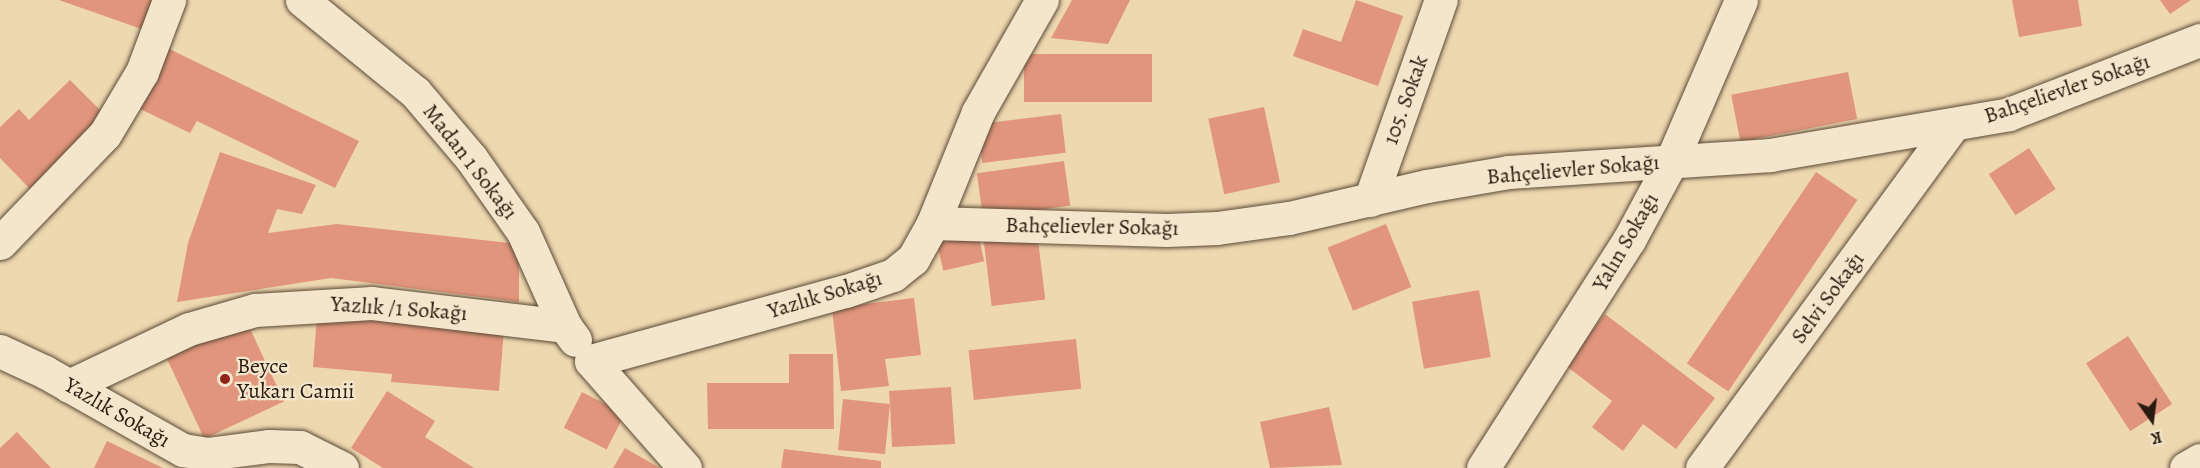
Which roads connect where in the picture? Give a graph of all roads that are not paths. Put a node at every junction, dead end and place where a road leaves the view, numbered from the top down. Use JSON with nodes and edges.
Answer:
{"nodes":[{"id":1,"x":169,"y":0,"type":"edge"},
{"id":2,"x":302,"y":0,"type":"edge"},
{"id":3,"x":1042,"y":0,"type":"edge"},
{"id":4,"x":1441,"y":0,"type":"edge"},
{"id":5,"x":1741,"y":0,"type":"edge"},
{"id":6,"x":2200,"y":40,"type":"edge"},
{"id":7,"x":1952,"y":126,"type":"junction"},
{"id":8,"x":1671,"y":162,"type":"junction"},
{"id":9,"x":1370,"y":200,"type":"junction"},
{"id":10,"x":933,"y":223,"type":"junction"},
{"id":11,"x":0,"y":243,"type":"edge"},
{"id":12,"x":565,"y":326,"type":"junction"},
{"id":13,"x":0,"y":351,"type":"edge"},
{"id":14,"x":591,"y":361,"type":"junction"},
{"id":15,"x":69,"y":386,"type":"junction"},
{"id":16,"x":2200,"y":460,"type":"edge"},
{"id":17,"x":342,"y":468,"type":"edge"},
{"id":18,"x":685,"y":468,"type":"edge"},
{"id":19,"x":1483,"y":468,"type":"edge"},
{"id":20,"x":1702,"y":468,"type":"edge"},
{"id":21,"x":2186,"y":468,"type":"edge"}],
"edges":[{"from":1,"to":11,"type":"street"},
{"from":2,"to":12,"type":"street","name":"Madan 1 Sokağı"},
{"from":3,"to":10,"type":"street","name":"Yazlık Sokağı"},
{"from":4,"to":9,"type":"street","name":"105. Sokak"},
{"from":5,"to":8,"type":"street","name":"Yalın Sokağı"},
{"from":6,"to":7,"type":"street","name":"Bahçelievler Sokağı"},
{"from":7,"to":8,"type":"street","name":"Bahçelievler Sokağı"},
{"from":7,"to":20,"type":"street","name":"Selvi Sokağı"},
{"from":8,"to":9,"type":"street","name":"Bahçelievler Sokağı"},
{"from":8,"to":19,"type":"street","name":"Yalın Sokağı"},
{"from":9,"to":10,"type":"street","name":"Bahçelievler Sokağı"},
{"from":10,"to":14,"type":"street","name":"Yazlık Sokağı"},
{"from":12,"to":14,"type":"street","name":"Madan 1 Sokağı"},
{"from":12,"to":15,"type":"street","name":"Yazlık /1 Sokağı"},
{"from":13,"to":15,"type":"street","name":"Yazlık Sokağı"},
{"from":14,"to":18,"type":"street"},
{"from":15,"to":17,"type":"street","name":"Yazlık Sokağı"},
{"from":16,"to":21,"type":"street"}]}
